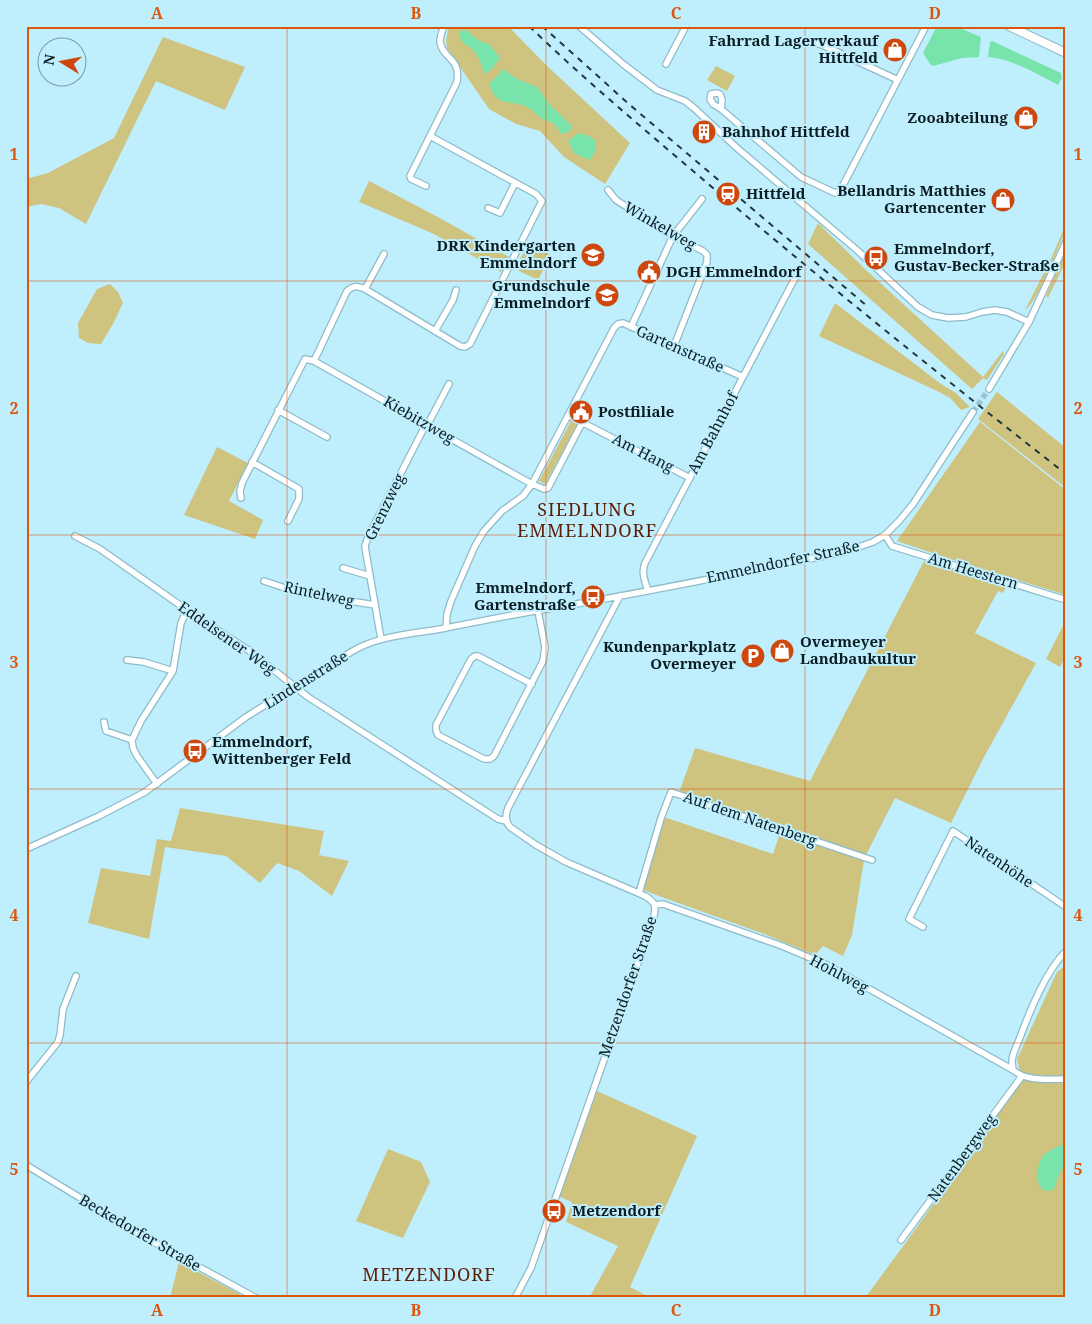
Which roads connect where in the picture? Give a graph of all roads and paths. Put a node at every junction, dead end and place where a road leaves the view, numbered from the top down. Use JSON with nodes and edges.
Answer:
{"nodes":[{"id":1,"x":444,"y":26,"type":"edge"},
{"id":2,"x":579,"y":26,"type":"edge"},
{"id":3,"x":686,"y":26,"type":"edge"},
{"id":4,"x":926,"y":26,"type":"edge"},
{"id":5,"x":1009,"y":26,"type":"edge"},
{"id":6,"x":804,"y":42,"type":"dead end"},
{"id":7,"x":1066,"y":53,"type":"edge"},
{"id":8,"x":666,"y":64,"type":"dead end"},
{"id":9,"x":898,"y":80,"type":"junction"},
{"id":10,"x":721,"y":109,"type":"dead end"},
{"id":11,"x":430,"y":136,"type":"junction"},
{"id":12,"x":515,"y":183,"type":"junction"},
{"id":13,"x":426,"y":186,"type":"dead end"},
{"id":14,"x":608,"y":190,"type":"dead end"},
{"id":15,"x":702,"y":199,"type":"dead end"},
{"id":16,"x":488,"y":208,"type":"dead end"},
{"id":17,"x":673,"y":236,"type":"junction"},
{"id":18,"x":1066,"y":242,"type":"edge"},
{"id":19,"x":384,"y":254,"type":"dead end"},
{"id":20,"x":795,"y":278,"type":"dead end"},
{"id":21,"x":365,"y":289,"type":"junction"},
{"id":22,"x":456,"y":290,"type":"dead end"},
{"id":23,"x":1029,"y":322,"type":"junction"},
{"id":24,"x":631,"y":327,"type":"junction"},
{"id":25,"x":435,"y":331,"type":"junction"},
{"id":26,"x":674,"y":346,"type":"junction"},
{"id":27,"x":314,"y":361,"type":"junction"},
{"id":28,"x":743,"y":376,"type":"junction"},
{"id":29,"x":449,"y":384,"type":"dead end"},
{"id":30,"x":989,"y":389,"type":"tunnel mouth"},
{"id":31,"x":278,"y":410,"type":"junction"},
{"id":32,"x":973,"y":412,"type":"tunnel mouth"},
{"id":33,"x":568,"y":415,"type":"junction"},
{"id":34,"x":582,"y":423,"type":"junction"},
{"id":35,"x":426,"y":425,"type":"junction"},
{"id":36,"x":327,"y":437,"type":"dead end"},
{"id":37,"x":252,"y":462,"type":"junction"},
{"id":38,"x":690,"y":478,"type":"junction"},
{"id":39,"x":532,"y":484,"type":"junction"},
{"id":40,"x":241,"y":498,"type":"dead end"},
{"id":41,"x":288,"y":521,"type":"dead end"},
{"id":42,"x":886,"y":535,"type":"junction"},
{"id":43,"x":75,"y":536,"type":"dead end"},
{"id":44,"x":344,"y":568,"type":"dead end"},
{"id":45,"x":370,"y":576,"type":"junction"},
{"id":46,"x":264,"y":581,"type":"dead end"},
{"id":47,"x":648,"y":591,"type":"junction"},
{"id":48,"x":620,"y":596,"type":"junction"},
{"id":49,"x":1066,"y":600,"type":"edge"},
{"id":50,"x":375,"y":605,"type":"junction"},
{"id":51,"x":187,"y":610,"type":"junction"},
{"id":52,"x":538,"y":611,"type":"junction"},
{"id":53,"x":446,"y":628,"type":"junction"},
{"id":54,"x":381,"y":639,"type":"junction"},
{"id":55,"x":126,"y":660,"type":"dead end"},
{"id":56,"x":173,"y":671,"type":"junction"},
{"id":57,"x":532,"y":684,"type":"junction"},
{"id":58,"x":294,"y":687,"type":"junction"},
{"id":59,"x":104,"y":722,"type":"dead end"},
{"id":60,"x":132,"y":740,"type":"junction"},
{"id":61,"x":157,"y":784,"type":"junction"},
{"id":62,"x":506,"y":821,"type":"junction"},
{"id":63,"x":26,"y":848,"type":"edge"},
{"id":64,"x":872,"y":860,"type":"dead end"},
{"id":65,"x":638,"y":893,"type":"junction"},
{"id":66,"x":655,"y":905,"type":"junction"},
{"id":67,"x":1066,"y":907,"type":"edge"},
{"id":68,"x":923,"y":927,"type":"dead end"},
{"id":69,"x":1066,"y":951,"type":"edge"},
{"id":70,"x":76,"y":976,"type":"dead end"},
{"id":71,"x":1013,"y":1070,"type":"junction"},
{"id":72,"x":1022,"y":1076,"type":"junction"},
{"id":73,"x":1066,"y":1079,"type":"edge"},
{"id":74,"x":26,"y":1082,"type":"edge"},
{"id":75,"x":26,"y":1165,"type":"edge"},
{"id":76,"x":901,"y":1240,"type":"dead end"},
{"id":77,"x":256,"y":1298,"type":"edge"},
{"id":78,"x":515,"y":1298,"type":"edge"}],
"edges":[{"from":1,"to":11,"type":"street"},
{"from":2,"to":23,"type":"street"},
{"from":3,"to":8,"type":"street"},
{"from":4,"to":9,"type":"street"},
{"from":5,"to":7,"type":"main road"},
{"from":6,"to":9,"type":"street"},
{"from":9,"to":10,"type":"street"},
{"from":11,"to":12,"type":"street"},
{"from":11,"to":13,"type":"street"},
{"from":12,"to":16,"type":"street"},
{"from":12,"to":25,"type":"street"},
{"from":14,"to":17,"type":"street","name":"Winkelweg"},
{"from":15,"to":17,"type":"street"},
{"from":17,"to":24,"type":"street"},
{"from":17,"to":26,"type":"street","name":"Winkelweg"},
{"from":18,"to":23,"type":"street"},
{"from":19,"to":21,"type":"street"},
{"from":20,"to":28,"type":"street","name":"Am Bahnhof"},
{"from":21,"to":25,"type":"street"},
{"from":21,"to":27,"type":"street"},
{"from":22,"to":25,"type":"street"},
{"from":23,"to":30,"type":"street"},
{"from":24,"to":26,"type":"street","name":"Gartenstraße"},
{"from":24,"to":33,"type":"street","name":"Gartenstraße"},
{"from":26,"to":28,"type":"street","name":"Gartenstraße"},
{"from":27,"to":31,"type":"street","name":"Kiebitzweg"},
{"from":27,"to":35,"type":"street","name":"Kiebitzweg"},
{"from":28,"to":38,"type":"street","name":"Am Bahnhof"},
{"from":29,"to":35,"type":"street","name":"Grenzweg"},
{"from":31,"to":36,"type":"street"},
{"from":31,"to":37,"type":"street"},
{"from":32,"to":42,"type":"street","name":"Emmelndorfer Straße"},
{"from":33,"to":34,"type":"street","name":"Am Hang"},
{"from":33,"to":39,"type":"street","name":"Gartenstraße"},
{"from":34,"to":38,"type":"street","name":"Am Hang"},
{"from":34,"to":39,"type":"street"},
{"from":35,"to":39,"type":"street","name":"Kiebitzweg"},
{"from":35,"to":45,"type":"street","name":"Grenzweg"},
{"from":37,"to":40,"type":"street"},
{"from":37,"to":41,"type":"street"},
{"from":38,"to":47,"type":"street","name":"Am Bahnhof"},
{"from":39,"to":53,"type":"street","name":"Gartenstraße"},
{"from":42,"to":47,"type":"street","name":"Emmelndorfer Straße"},
{"from":42,"to":49,"type":"street","name":"Am Heestern"},
{"from":43,"to":51,"type":"street","name":"Eddelsener Weg"},
{"from":44,"to":45,"type":"street"},
{"from":45,"to":50,"type":"street","name":"Grenzweg"},
{"from":46,"to":50,"type":"street","name":"Rintelweg"},
{"from":47,"to":48,"type":"street","name":"Emmelndorfer Straße"},
{"from":48,"to":52,"type":"street","name":"Lindenstraße"},
{"from":48,"to":62,"type":"street"},
{"from":50,"to":54,"type":"street","name":"Grenzweg"},
{"from":51,"to":56,"type":"street"},
{"from":51,"to":58,"type":"street","name":"Eddelsener Weg"},
{"from":52,"to":53,"type":"street","name":"Lindenstraße"},
{"from":52,"to":57,"type":"street"},
{"from":53,"to":54,"type":"street","name":"Lindenstraße"},
{"from":54,"to":58,"type":"street","name":"Lindenstraße"},
{"from":55,"to":56,"type":"street"},
{"from":56,"to":60,"type":"street"},
{"from":57,"to":57,"type":"street"},
{"from":58,"to":61,"type":"street","name":"Lindenstraße"},
{"from":58,"to":62,"type":"street","name":"Eddelsener Weg"},
{"from":59,"to":60,"type":"street"},
{"from":60,"to":61,"type":"street"},
{"from":61,"to":63,"type":"street","name":"Lindenstraße"},
{"from":62,"to":65,"type":"street","name":"Metzendorfer Straße"},
{"from":64,"to":65,"type":"street","name":"Auf dem Natenberg"},
{"from":65,"to":66,"type":"street","name":"Metzendorfer Straße"},
{"from":66,"to":71,"type":"street","name":"Hohlweg"},
{"from":66,"to":78,"type":"street","name":"Metzendorfer Straße"},
{"from":67,"to":68,"type":"street","name":"Natenhöhe"},
{"from":69,"to":71,"type":"street"},
{"from":70,"to":74,"type":"street"},
{"from":71,"to":72,"type":"street","name":"Hohlweg"},
{"from":72,"to":73,"type":"street"},
{"from":72,"to":76,"type":"street","name":"Natenbergweg"},
{"from":75,"to":77,"type":"street","name":"Beckedorfer Straße"}]}
